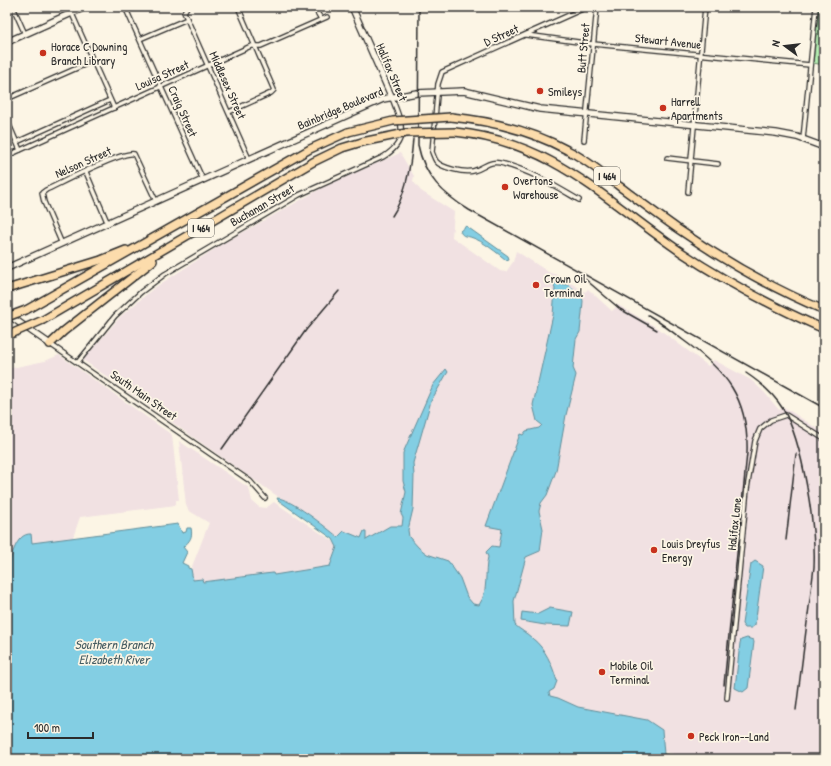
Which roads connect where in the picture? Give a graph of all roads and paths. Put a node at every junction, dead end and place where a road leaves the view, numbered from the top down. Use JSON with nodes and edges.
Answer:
{"nodes":[{"id":1,"x":13,"y":7,"type":"edge"},
{"id":2,"x":69,"y":7,"type":"edge"},
{"id":3,"x":85,"y":7,"type":"edge"},
{"id":4,"x":125,"y":7,"type":"edge"},
{"id":5,"x":187,"y":7,"type":"edge"},
{"id":6,"x":238,"y":7,"type":"edge"},
{"id":7,"x":314,"y":7,"type":"edge"},
{"id":8,"x":352,"y":7,"type":"edge"},
{"id":9,"x":587,"y":7,"type":"edge"},
{"id":10,"x":597,"y":7,"type":"edge"},
{"id":11,"x":705,"y":7,"type":"edge"},
{"id":12,"x":816,"y":7,"type":"edge"},
{"id":13,"x":578,"y":9,"type":"edge"},
{"id":14,"x":72,"y":13,"type":"junction"},
{"id":15,"x":327,"y":17,"type":"dead end"},
{"id":16,"x":187,"y":19,"type":"junction"},
{"id":17,"x":321,"y":19,"type":"junction"},
{"id":18,"x":25,"y":34,"type":"junction"},
{"id":19,"x":524,"y":35,"type":"junction"},
{"id":20,"x":140,"y":39,"type":"junction"},
{"id":21,"x":7,"y":42,"type":"edge"},
{"id":22,"x":593,"y":44,"type":"junction"},
{"id":23,"x":256,"y":46,"type":"junction"},
{"id":24,"x":701,"y":55,"type":"junction"},
{"id":25,"x":93,"y":61,"type":"junction"},
{"id":26,"x":208,"y":65,"type":"junction"},
{"id":27,"x":810,"y":65,"type":"junction"},
{"id":28,"x":161,"y":86,"type":"junction"},
{"id":29,"x":437,"y":91,"type":"junction"},
{"id":30,"x":392,"y":98,"type":"junction"},
{"id":31,"x":7,"y":99,"type":"edge"},
{"id":32,"x":110,"y":100,"type":"junction"},
{"id":33,"x":114,"y":108,"type":"junction"},
{"id":34,"x":229,"y":112,"type":"junction"},
{"id":35,"x":587,"y":115,"type":"junction"},
{"id":36,"x":7,"y":120,"type":"edge"},
{"id":37,"x":65,"y":121,"type":"junction"},
{"id":38,"x":694,"y":125,"type":"junction"},
{"id":39,"x":69,"y":128,"type":"junction"},
{"id":40,"x":803,"y":139,"type":"junction"},
{"id":41,"x":584,"y":140,"type":"dead end"},
{"id":42,"x":17,"y":142,"type":"junction"},
{"id":43,"x":396,"y":146,"type":"joint"},
{"id":44,"x":824,"y":148,"type":"edge"},
{"id":45,"x":20,"y":150,"type":"junction"},
{"id":46,"x":7,"y":156,"type":"edge"},
{"id":47,"x":667,"y":158,"type":"dead end"},
{"id":48,"x":249,"y":159,"type":"junction"},
{"id":49,"x":691,"y":161,"type":"junction"},
{"id":50,"x":718,"y":164,"type":"dead end"},
{"id":51,"x":86,"y":172,"type":"junction"},
{"id":52,"x":202,"y":180,"type":"junction"},
{"id":53,"x":688,"y":192,"type":"dead end"},
{"id":54,"x":579,"y":200,"type":"dead end"},
{"id":55,"x":156,"y":201,"type":"junction"},
{"id":56,"x":108,"y":224,"type":"junction"},
{"id":57,"x":203,"y":227,"type":"junction"},
{"id":58,"x":159,"y":235,"type":"junction"},
{"id":59,"x":62,"y":244,"type":"junction"},
{"id":60,"x":7,"y":268,"type":"edge"},
{"id":61,"x":7,"y":289,"type":"edge"},
{"id":62,"x":824,"y":310,"type":"edge"},
{"id":63,"x":7,"y":314,"type":"edge"},
{"id":64,"x":7,"y":317,"type":"edge"},
{"id":65,"x":798,"y":317,"type":"junction"},
{"id":66,"x":824,"y":329,"type":"edge"},
{"id":67,"x":824,"y":332,"type":"edge"},
{"id":68,"x":9,"y":334,"type":"edge"},
{"id":69,"x":50,"y":344,"type":"junction"},
{"id":70,"x":78,"y":362,"type":"junction"},
{"id":71,"x":824,"y":439,"type":"edge"},
{"id":72,"x":265,"y":498,"type":"dead end"},
{"id":73,"x":727,"y":698,"type":"dead end"}],
"edges":[{"from":1,"to":18,"type":"street"},
{"from":2,"to":14,"type":"street"},
{"from":3,"to":14,"type":"street"},
{"from":4,"to":20,"type":"street","name":"Craig Street"},
{"from":5,"to":16,"type":"street"},
{"from":6,"to":23,"type":"street"},
{"from":7,"to":17,"type":"street"},
{"from":8,"to":30,"type":"street","name":"Halifax Street"},
{"from":9,"to":13,"type":"street","name":"D Street"},
{"from":10,"to":22,"type":"street","name":"Butt Street"},
{"from":11,"to":24,"type":"street"},
{"from":12,"to":27,"type":"street"},
{"from":13,"to":19,"type":"street","name":"D Street"},
{"from":14,"to":18,"type":"street"},
{"from":14,"to":25,"type":"street"},
{"from":15,"to":17,"type":"street","name":"Louisa Street"},
{"from":16,"to":20,"type":"street"},
{"from":16,"to":26,"type":"street","name":"Middlesex Street"},
{"from":17,"to":23,"type":"street","name":"Louisa Street"},
{"from":18,"to":21,"type":"street"},
{"from":19,"to":22,"type":"street","name":"Stewart Avenue"},
{"from":19,"to":29,"type":"street","name":"D Street"},
{"from":20,"to":28,"type":"street","name":"Craig Street"},
{"from":22,"to":24,"type":"street","name":"Stewart Avenue"},
{"from":22,"to":35,"type":"street","name":"Butt Street"},
{"from":23,"to":26,"type":"street","name":"Louisa Street"},
{"from":23,"to":34,"type":"street"},
{"from":24,"to":27,"type":"street","name":"Stewart Avenue"},
{"from":24,"to":38,"type":"street"},
{"from":25,"to":31,"type":"street"},
{"from":25,"to":32,"type":"street"},
{"from":26,"to":28,"type":"street","name":"Louisa Street"},
{"from":26,"to":34,"type":"street","name":"Middlesex Street"},
{"from":27,"to":40,"type":"street"},
{"from":28,"to":33,"type":"street","name":"Louisa Street"},
{"from":28,"to":52,"type":"street","name":"Craig Street"},
{"from":29,"to":30,"type":"street","name":"Bainbridge Boulevard"},
{"from":29,"to":35,"type":"street","name":"Bainbridge Boulevard"},
{"from":29,"to":54,"type":"street"},
{"from":30,"to":43,"type":"street","name":"Halifax Street"},
{"from":30,"to":48,"type":"street","name":"Bainbridge Boulevard"},
{"from":32,"to":33,"type":"street"},
{"from":32,"to":37,"type":"street"},
{"from":33,"to":39,"type":"street","name":"Louisa Street"},
{"from":34,"to":48,"type":"street","name":"Middlesex Street"},
{"from":35,"to":38,"type":"street","name":"Bainbridge Boulevard"},
{"from":35,"to":41,"type":"street","name":"Butt Street"},
{"from":36,"to":42,"type":"street"},
{"from":37,"to":39,"type":"street"},
{"from":37,"to":42,"type":"street"},
{"from":38,"to":40,"type":"street","name":"Bainbridge Boulevard"},
{"from":38,"to":49,"type":"street"},
{"from":39,"to":45,"type":"street","name":"Louisa Street"},
{"from":40,"to":44,"type":"street","name":"Bainbridge Boulevard"},
{"from":42,"to":45,"type":"street"},
{"from":43,"to":70,"type":"street","name":"Buchanan Street"},
{"from":45,"to":46,"type":"street","name":"Louisa Street"},
{"from":47,"to":49,"type":"street"},
{"from":48,"to":52,"type":"street","name":"Bainbridge Boulevard"},
{"from":49,"to":50,"type":"street"},
{"from":49,"to":53,"type":"street"},
{"from":51,"to":55,"type":"street","name":"Nelson Street"},
{"from":51,"to":56,"type":"street"},
{"from":51,"to":59,"type":"street","name":"Nelson Street"},
{"from":52,"to":55,"type":"street","name":"Bainbridge Boulevard"},
{"from":55,"to":56,"type":"street","name":"Bainbridge Boulevard"},
{"from":56,"to":59,"type":"street","name":"Bainbridge Boulevard"},
{"from":57,"to":65,"type":"highway","number":"I 464","bridge":true},
{"from":57,"to":68,"type":"highway","number":"I 464","bridge":true},
{"from":57,"to":69,"type":"highway"},
{"from":58,"to":61,"type":"highway"},
{"from":58,"to":62,"type":"highway","number":"I 464","bridge":true},
{"from":58,"to":64,"type":"highway","number":"I 464","bridge":true},
{"from":59,"to":60,"type":"street","name":"Bainbridge Boulevard"},
{"from":63,"to":69,"type":"street","name":"South Main Street"},
{"from":65,"to":66,"type":"highway","number":"I 464"},
{"from":65,"to":67,"type":"highway"},
{"from":69,"to":70,"type":"street","name":"South Main Street"},
{"from":70,"to":72,"type":"street","name":"South Main Street"},
{"from":71,"to":73,"type":"street","name":"Halifax Lane"}]}
